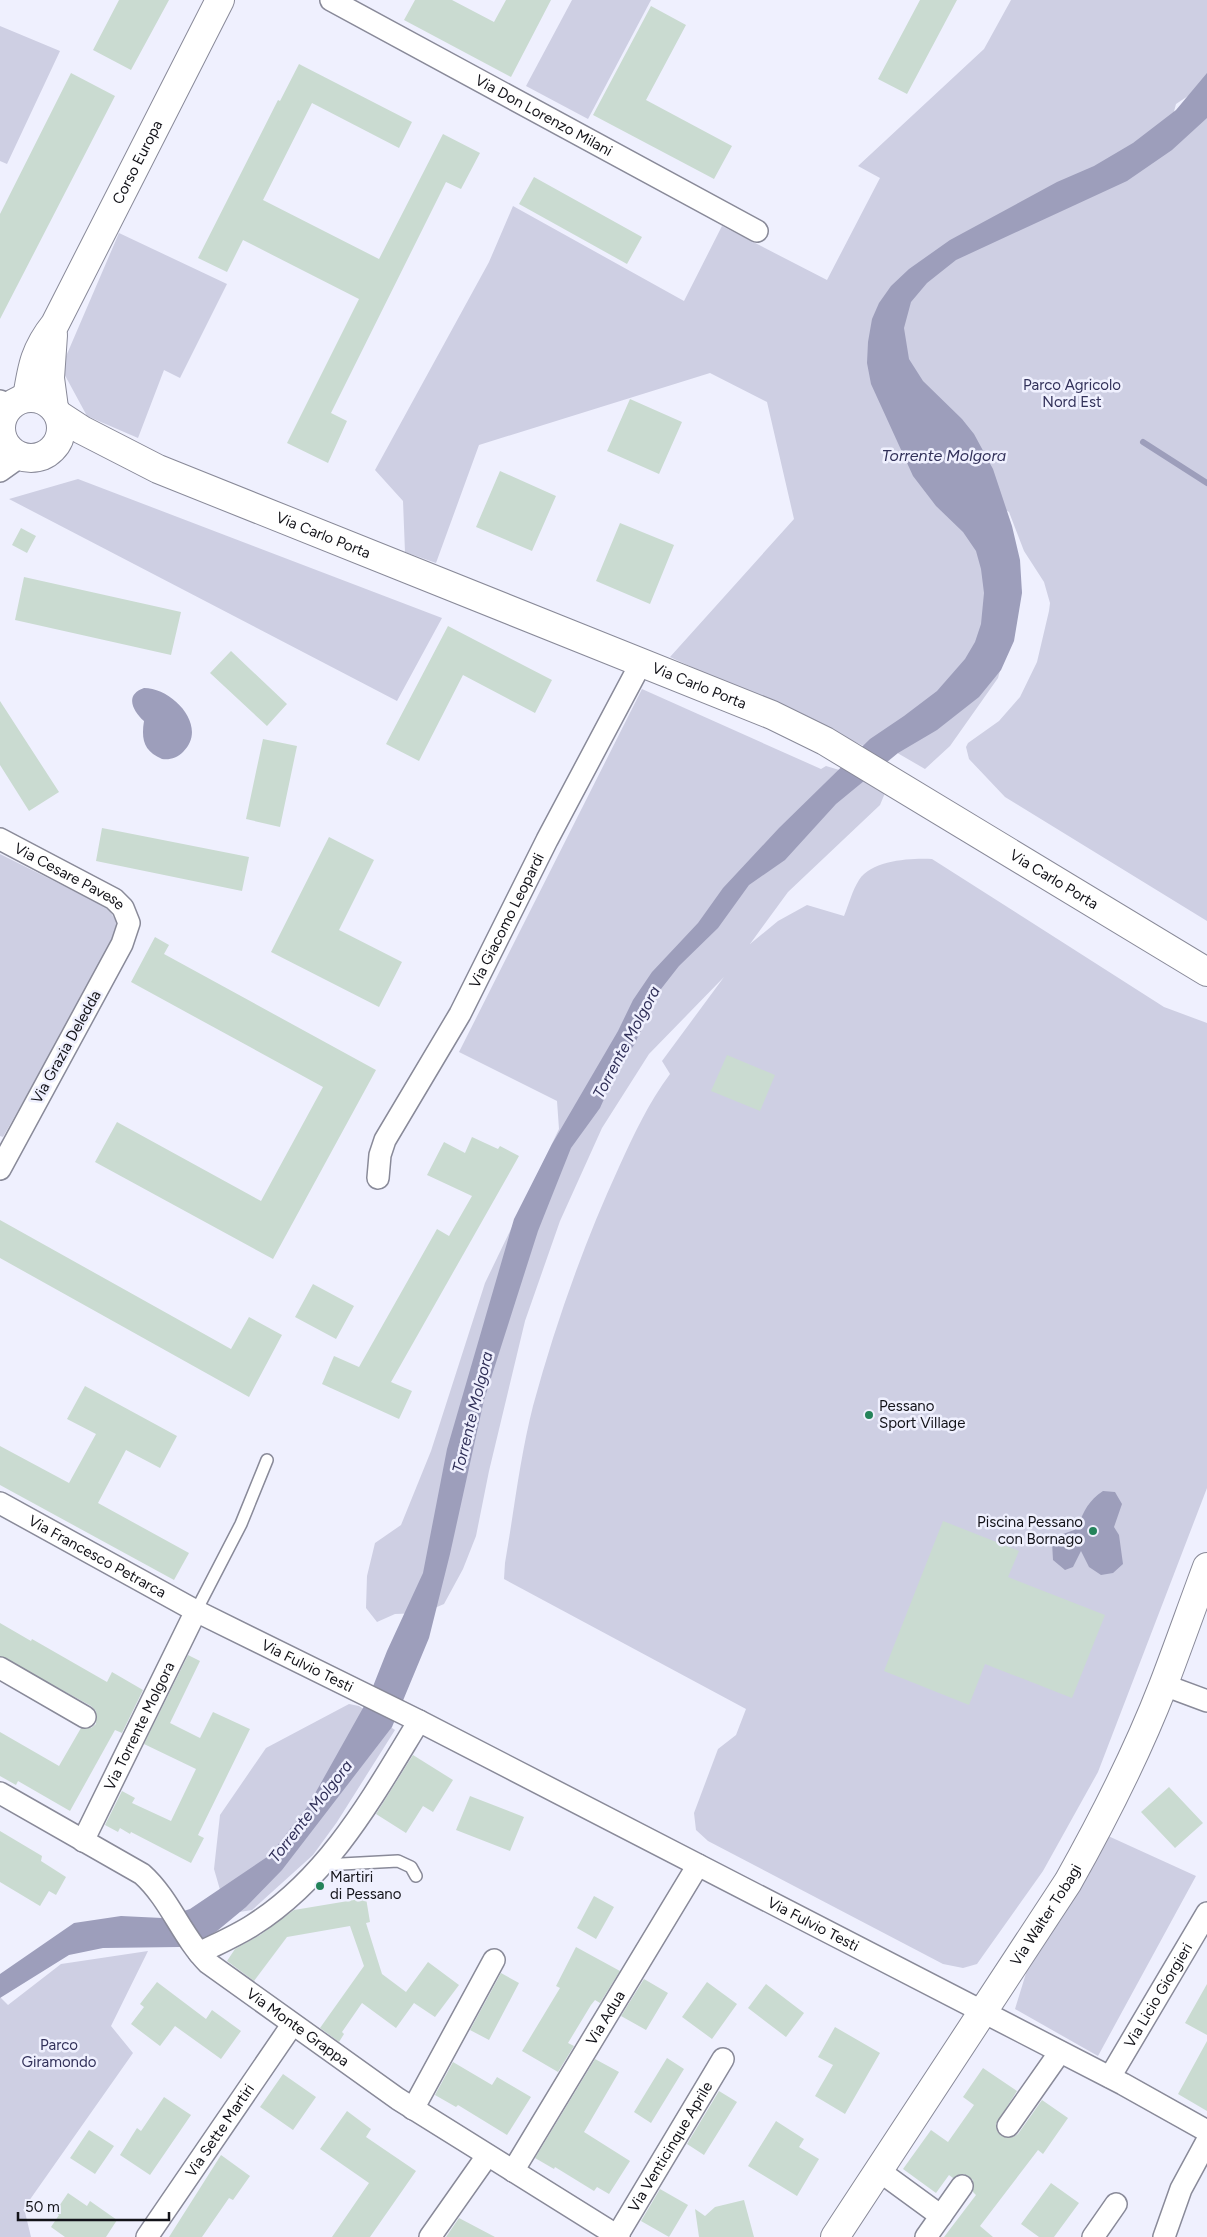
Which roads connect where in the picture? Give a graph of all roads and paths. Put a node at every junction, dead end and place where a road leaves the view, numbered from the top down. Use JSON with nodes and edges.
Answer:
{"nodes":[{"id":1,"x":220,"y":0,"type":"edge"},
{"id":2,"x":331,"y":0,"type":"edge"},
{"id":3,"x":757,"y":231,"type":"dead end"},
{"id":4,"x":55,"y":324,"type":"junction"},
{"id":5,"x":57,"y":411,"type":"junction"},
{"id":6,"x":7,"y":429,"type":"edge"},
{"id":7,"x":53,"y":450,"type":"junction"},
{"id":8,"x":158,"y":469,"type":"junction"},
{"id":9,"x":641,"y":663,"type":"junction"},
{"id":10,"x":0,"y":839,"type":"edge"},
{"id":11,"x":129,"y":923,"type":"joint"},
{"id":12,"x":1207,"y":972,"type":"edge"},
{"id":13,"x":0,"y":1168,"type":"edge"},
{"id":14,"x":378,"y":1178,"type":"dead end"},
{"id":15,"x":267,"y":1460,"type":"dead end"},
{"id":16,"x":0,"y":1503,"type":"edge"},
{"id":17,"x":1207,"y":1567,"type":"edge"},
{"id":18,"x":196,"y":1611,"type":"junction"},
{"id":19,"x":0,"y":1668,"type":"edge"},
{"id":20,"x":1164,"y":1685,"type":"junction"},
{"id":21,"x":1207,"y":1701,"type":"edge"},
{"id":22,"x":85,"y":1717,"type":"dead end"},
{"id":23,"x":413,"y":1718,"type":"junction"},
{"id":24,"x":0,"y":1793,"type":"edge"},
{"id":25,"x":83,"y":1841,"type":"junction"},
{"id":26,"x":322,"y":1865,"type":"junction"},
{"id":27,"x":698,"y":1865,"type":"junction"},
{"id":28,"x":416,"y":1876,"type":"dead end"},
{"id":29,"x":1207,"y":1913,"type":"edge"},
{"id":30,"x":199,"y":1953,"type":"junction"},
{"id":31,"x":494,"y":1960,"type":"dead end"},
{"id":32,"x":982,"y":2012,"type":"junction"},
{"id":33,"x":292,"y":2025,"type":"junction"},
{"id":34,"x":1060,"y":2052,"type":"junction"},
{"id":35,"x":723,"y":2059,"type":"dead end"},
{"id":36,"x":1110,"y":2077,"type":"junction"},
{"id":37,"x":413,"y":2109,"type":"junction"},
{"id":38,"x":1008,"y":2126,"type":"dead end"},
{"id":39,"x":1207,"y":2131,"type":"edge"},
{"id":40,"x":1207,"y":2141,"type":"edge"},
{"id":41,"x":486,"y":2156,"type":"junction"},
{"id":42,"x":878,"y":2170,"type":"junction"},
{"id":43,"x":513,"y":2172,"type":"junction"},
{"id":44,"x":962,"y":2186,"type":"dead end"},
{"id":45,"x":1116,"y":2204,"type":"dead end"},
{"id":46,"x":941,"y":2216,"type":"junction"},
{"id":47,"x":618,"y":2236,"type":"edge"},
{"id":48,"x":147,"y":2237,"type":"edge"},
{"id":49,"x":430,"y":2237,"type":"edge"},
{"id":50,"x":835,"y":2237,"type":"edge"},
{"id":51,"x":926,"y":2237,"type":"edge"},
{"id":52,"x":1093,"y":2237,"type":"edge"},
{"id":53,"x":1164,"y":2237,"type":"edge"}],
"edges":[{"from":1,"to":4,"type":"street","name":"Corso Europa"},
{"from":2,"to":3,"type":"street","name":"Via Don Lorenzo Milani"},
{"from":4,"to":5,"type":"street","name":"Corso Europa"},
{"from":4,"to":6,"type":"street","name":"Corso Europa"},
{"from":5,"to":6,"type":"street","name":"Via Carlo Porta"},
{"from":5,"to":7,"type":"street","name":"Corso Europa"},
{"from":5,"to":8,"type":"street","name":"Via Carlo Porta"},
{"from":6,"to":7,"type":"street"},
{"from":7,"to":8,"type":"street","name":"Via Carlo Porta"},
{"from":8,"to":9,"type":"street","name":"Via Carlo Porta"},
{"from":9,"to":12,"type":"street","name":"Via Carlo Porta"},
{"from":9,"to":14,"type":"street","name":"Via Giacomo Leopardi"},
{"from":10,"to":11,"type":"street","name":"Via Cesare Pavese"},
{"from":11,"to":13,"type":"street","name":"Via Grazia Deledda"},
{"from":15,"to":18,"type":"lane"},
{"from":16,"to":18,"type":"street","name":"Via Francesco Petrarca"},
{"from":17,"to":20,"type":"street","name":"Via Walter Tobagi"},
{"from":18,"to":23,"type":"street","name":"Via Fulvio Testi"},
{"from":18,"to":25,"type":"street","name":"Via Torrente Molgora"},
{"from":19,"to":22,"type":"street"},
{"from":20,"to":21,"type":"street"},
{"from":20,"to":32,"type":"street","name":"Via Walter Tobagi"},
{"from":23,"to":26,"type":"street"},
{"from":23,"to":27,"type":"street","name":"Via Fulvio Testi"},
{"from":24,"to":25,"type":"street","name":"Via Monte Grappa"},
{"from":25,"to":30,"type":"street","name":"Via Monte Grappa"},
{"from":26,"to":28,"type":"lane"},
{"from":26,"to":30,"type":"street"},
{"from":27,"to":32,"type":"street","name":"Via Fulvio Testi"},
{"from":27,"to":43,"type":"street","name":"Via Adua"},
{"from":29,"to":36,"type":"street","name":"Via Licio Giorgieri"},
{"from":30,"to":33,"type":"street","name":"Via Monte Grappa"},
{"from":31,"to":37,"type":"street"},
{"from":32,"to":34,"type":"street","name":"Via Fulvio Testi"},
{"from":32,"to":42,"type":"street","name":"Via Walter Tobagi"},
{"from":33,"to":37,"type":"street","name":"Via Monte Grappa"},
{"from":33,"to":48,"type":"street","name":"Via Sette Martiri"},
{"from":34,"to":36,"type":"street","name":"Via Fulvio Testi"},
{"from":34,"to":38,"type":"street"},
{"from":35,"to":47,"type":"street","name":"Via Venticinque Aprile"},
{"from":36,"to":39,"type":"street","name":"Via Fulvio Testi"},
{"from":37,"to":41,"type":"street","name":"Via Monte Grappa"},
{"from":40,"to":53,"type":"street"},
{"from":41,"to":43,"type":"street","name":"Via Monte Grappa"},
{"from":41,"to":49,"type":"street"},
{"from":42,"to":46,"type":"street"},
{"from":42,"to":50,"type":"street","name":"Via Walter Tobagi"},
{"from":43,"to":47,"type":"street","name":"Via Monte Grappa"},
{"from":44,"to":46,"type":"street"},
{"from":45,"to":52,"type":"street"},
{"from":46,"to":51,"type":"street"}]}
